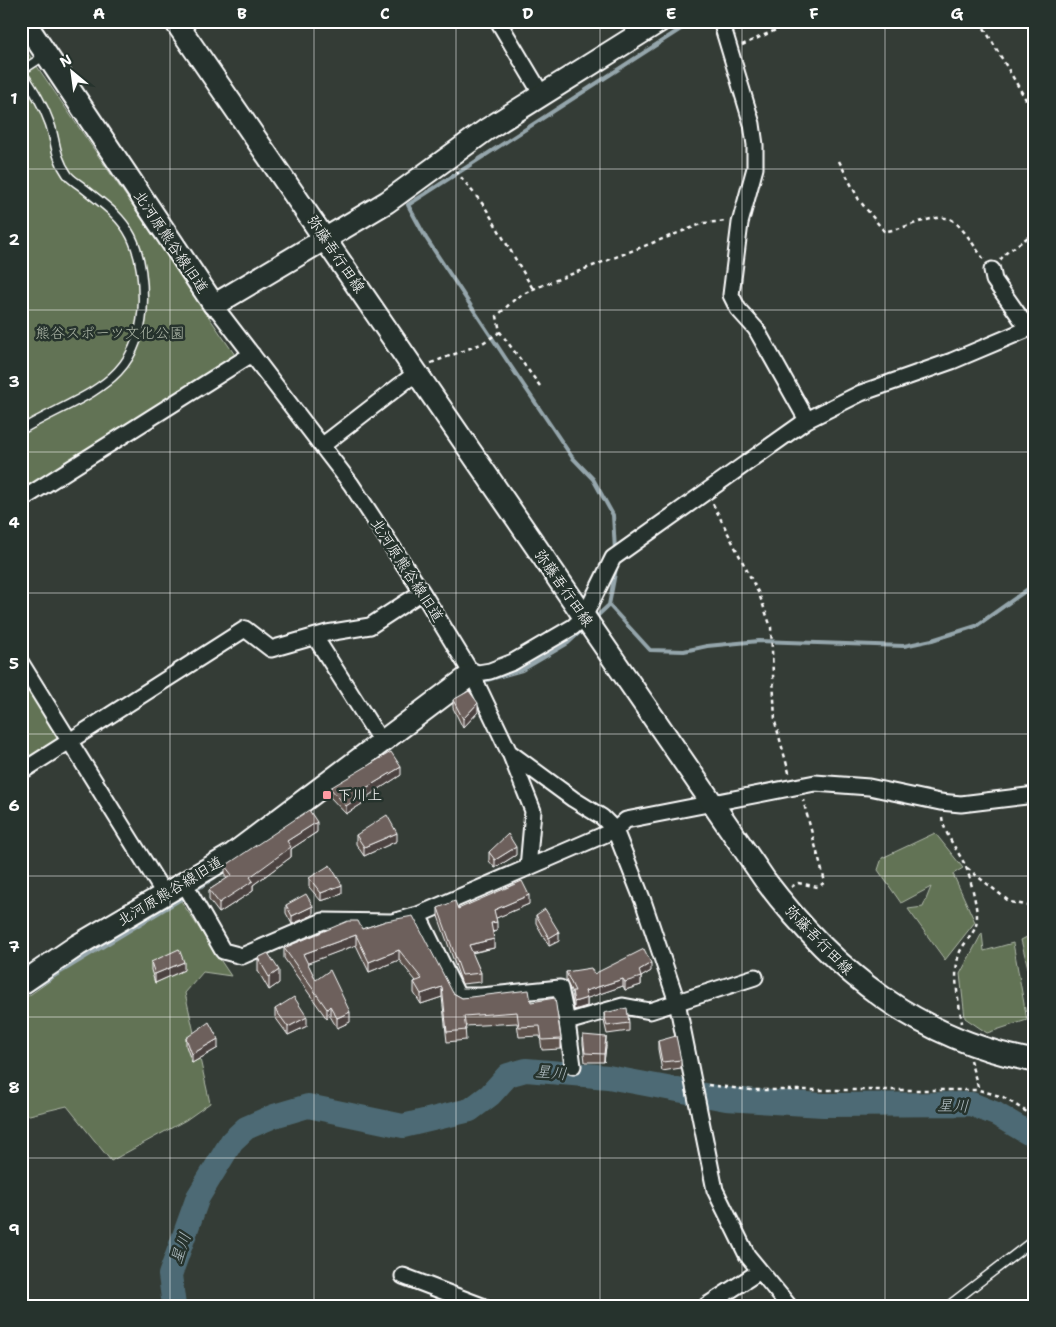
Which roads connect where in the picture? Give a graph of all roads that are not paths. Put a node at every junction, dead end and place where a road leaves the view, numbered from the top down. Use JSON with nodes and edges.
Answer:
{"nodes":[{"id":1,"x":24,"y":21,"type":"edge"},
{"id":2,"x":175,"y":21,"type":"edge"},
{"id":3,"x":498,"y":21,"type":"edge"},
{"id":4,"x":660,"y":21,"type":"edge"},
{"id":5,"x":720,"y":21,"type":"edge"},
{"id":6,"x":46,"y":54,"type":"junction"},
{"id":7,"x":542,"y":95,"type":"junction"},
{"id":8,"x":326,"y":240,"type":"junction"},
{"id":9,"x":992,"y":270,"type":"road end"},
{"id":10,"x":214,"y":305,"type":"junction"},
{"id":11,"x":1035,"y":326,"type":"edge"},
{"id":12,"x":252,"y":354,"type":"junction"},
{"id":13,"x":416,"y":373,"type":"junction"},
{"id":14,"x":42,"y":418,"type":"junction"},
{"id":15,"x":807,"y":420,"type":"junction"},
{"id":16,"x":21,"y":422,"type":"edge"},
{"id":17,"x":21,"y":430,"type":"edge"},
{"id":18,"x":323,"y":445,"type":"junction"},
{"id":19,"x":21,"y":500,"type":"edge"},
{"id":20,"x":422,"y":592,"type":"junction"},
{"id":21,"x":584,"y":616,"type":"junction"},
{"id":22,"x":315,"y":636,"type":"junction"},
{"id":23,"x":21,"y":663,"type":"edge"},
{"id":24,"x":472,"y":674,"type":"junction"},
{"id":25,"x":69,"y":742,"type":"junction"},
{"id":26,"x":382,"y":743,"type":"junction"},
{"id":27,"x":509,"y":752,"type":"junction"},
{"id":28,"x":21,"y":772,"type":"edge"},
{"id":29,"x":1035,"y":795,"type":"edge"},
{"id":30,"x":712,"y":804,"type":"junction"},
{"id":31,"x":616,"y":830,"type":"junction"},
{"id":32,"x":528,"y":868,"type":"junction"},
{"id":33,"x":184,"y":883,"type":"junction"},
{"id":34,"x":165,"y":895,"type":"junction"},
{"id":35,"x":418,"y":915,"type":"junction"},
{"id":36,"x":756,"y":976,"type":"dead end"},
{"id":37,"x":21,"y":984,"type":"edge"},
{"id":38,"x":677,"y":1002,"type":"junction"},
{"id":39,"x":567,"y":1022,"type":"junction"},
{"id":40,"x":1035,"y":1062,"type":"edge"},
{"id":41,"x":573,"y":1066,"type":"dead end"},
{"id":42,"x":1035,"y":1239,"type":"edge"},
{"id":43,"x":760,"y":1271,"type":"junction"},
{"id":44,"x":403,"y":1276,"type":"dead end"},
{"id":45,"x":482,"y":1306,"type":"edge"},
{"id":46,"x":706,"y":1306,"type":"edge"},
{"id":47,"x":788,"y":1306,"type":"edge"},
{"id":48,"x":948,"y":1306,"type":"edge"}],
"edges":[{"from":1,"to":6,"type":"street","name":"北河原熊谷線旧道"},
{"from":2,"to":8,"type":"street","name":"弥藤吾行田線"},
{"from":3,"to":7,"type":"street"},
{"from":4,"to":7,"type":"street"},
{"from":5,"to":15,"type":"street"},
{"from":6,"to":10,"type":"street","name":"北河原熊谷線旧道"},
{"from":6,"to":14,"type":"lane"},
{"from":7,"to":8,"type":"street"},
{"from":8,"to":10,"type":"street"},
{"from":8,"to":13,"type":"street","name":"弥藤吾行田線"},
{"from":9,"to":11,"type":"street"},
{"from":10,"to":12,"type":"street","name":"北河原熊谷線旧道"},
{"from":11,"to":15,"type":"street"},
{"from":12,"to":18,"type":"street","name":"北河原熊谷線旧道"},
{"from":12,"to":19,"type":"street"},
{"from":13,"to":18,"type":"street"},
{"from":13,"to":21,"type":"street","name":"弥藤吾行田線"},
{"from":14,"to":16,"type":"lane"},
{"from":14,"to":17,"type":"lane"},
{"from":15,"to":21,"type":"street"},
{"from":18,"to":20,"type":"street","name":"北河原熊谷線旧道"},
{"from":20,"to":22,"type":"street"},
{"from":20,"to":24,"type":"street","name":"北河原熊谷線旧道"},
{"from":21,"to":24,"type":"street"},
{"from":21,"to":30,"type":"street","name":"弥藤吾行田線"},
{"from":22,"to":25,"type":"street"},
{"from":22,"to":26,"type":"street"},
{"from":23,"to":25,"type":"street"},
{"from":24,"to":26,"type":"street","name":"北河原熊谷線旧道"},
{"from":24,"to":27,"type":"street"},
{"from":25,"to":28,"type":"street"},
{"from":25,"to":34,"type":"street"},
{"from":26,"to":33,"type":"street","name":"北河原熊谷線旧道"},
{"from":27,"to":31,"type":"street"},
{"from":27,"to":32,"type":"street"},
{"from":29,"to":30,"type":"street"},
{"from":30,"to":31,"type":"street"},
{"from":30,"to":40,"type":"street","name":"弥藤吾行田線"},
{"from":31,"to":32,"type":"street"},
{"from":31,"to":38,"type":"street"},
{"from":32,"to":35,"type":"street"},
{"from":33,"to":34,"type":"street","name":"北河原熊谷線旧道"},
{"from":33,"to":35,"type":"street"},
{"from":34,"to":37,"type":"street","name":"北河原熊谷線旧道"},
{"from":35,"to":39,"type":"street"},
{"from":36,"to":38,"type":"street"},
{"from":38,"to":39,"type":"street"},
{"from":38,"to":43,"type":"street"},
{"from":39,"to":41,"type":"street"},
{"from":42,"to":48,"type":"lane"},
{"from":43,"to":46,"type":"street"},
{"from":43,"to":47,"type":"street"},
{"from":44,"to":45,"type":"street"}]}
